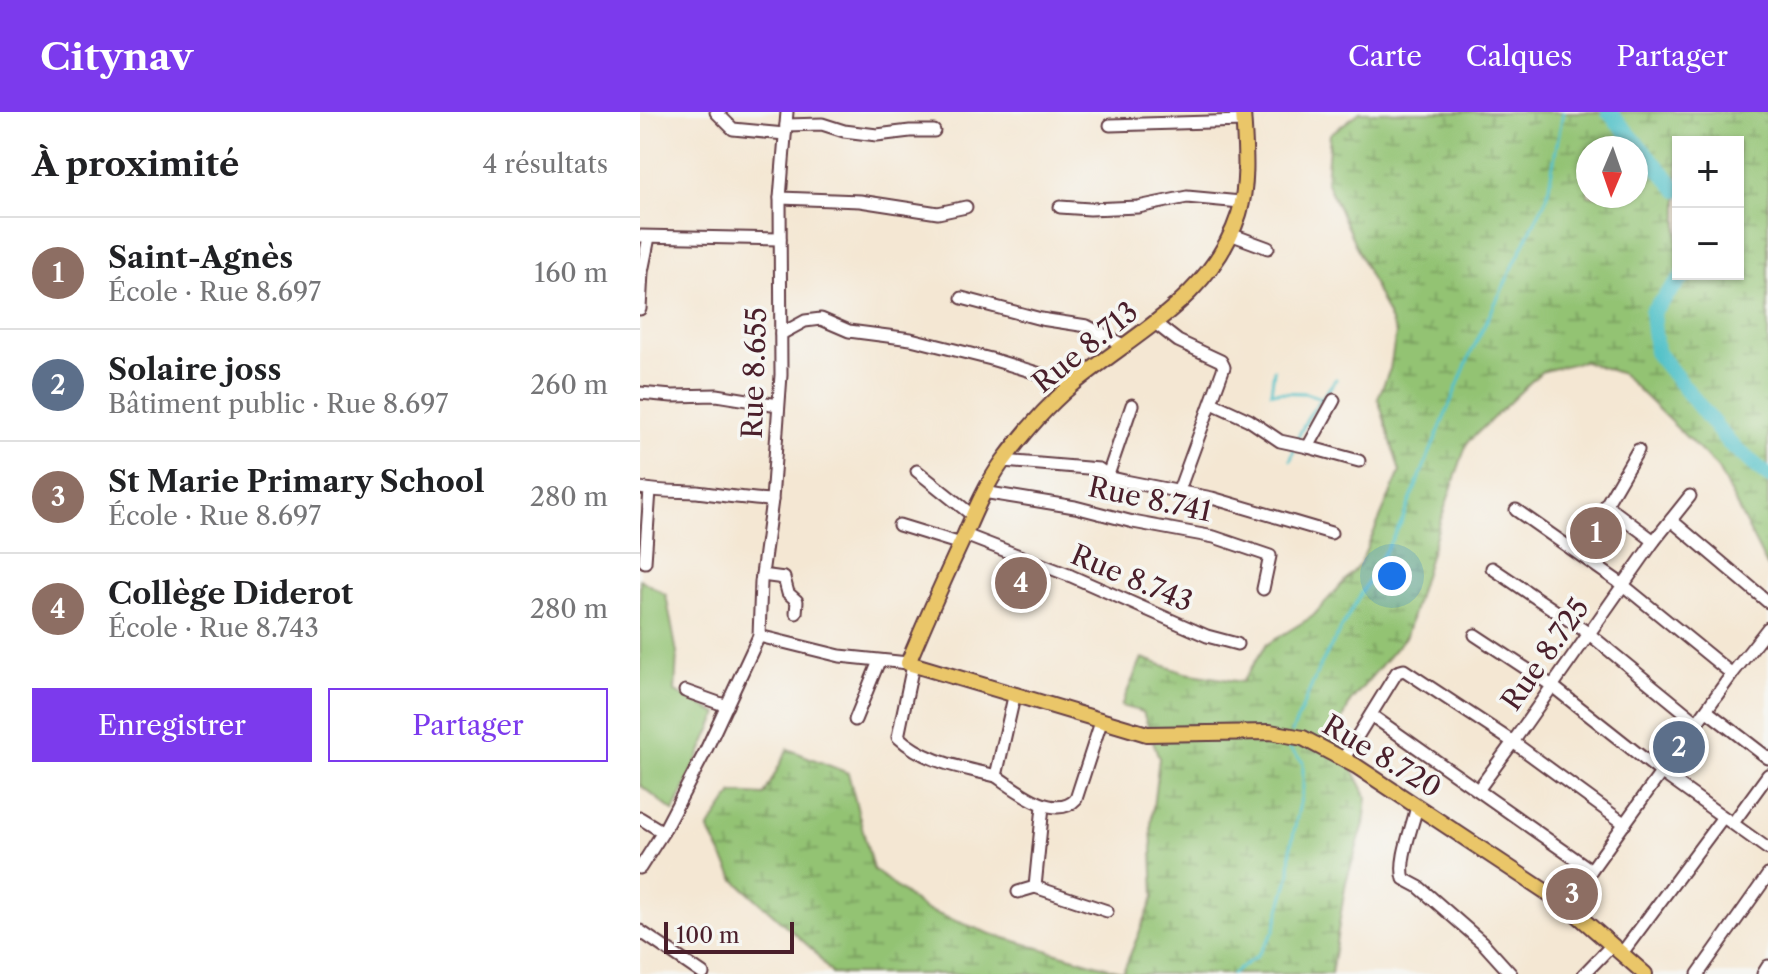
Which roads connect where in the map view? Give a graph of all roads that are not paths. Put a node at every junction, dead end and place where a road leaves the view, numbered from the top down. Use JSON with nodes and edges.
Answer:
{"nodes":[{"id":1,"x":716,"y":112,"type":"edge"},
{"id":2,"x":1243,"y":117,"type":"edge"},
{"id":3,"x":786,"y":123,"type":"edge"},
{"id":4,"x":1110,"y":125,"type":"dead end"},
{"id":5,"x":934,"y":131,"type":"dead end"},
{"id":6,"x":780,"y":198,"type":"junction"},
{"id":7,"x":1241,"y":202,"type":"junction"},
{"id":8,"x":966,"y":207,"type":"dead end"},
{"id":9,"x":1060,"y":207,"type":"dead end"},
{"id":10,"x":1230,"y":234,"type":"junction"},
{"id":11,"x":644,"y":236,"type":"edge"},
{"id":12,"x":780,"y":239,"type":"junction"},
{"id":13,"x":1268,"y":248,"type":"dead end"},
{"id":14,"x":962,"y":298,"type":"dead end"},
{"id":15,"x":640,"y":309,"type":"edge"},
{"id":16,"x":1155,"y":323,"type":"junction"},
{"id":17,"x":781,"y":334,"type":"junction"},
{"id":18,"x":1125,"y":346,"type":"junction"},
{"id":19,"x":1077,"y":381,"type":"junction"},
{"id":20,"x":640,"y":393,"type":"edge"},
{"id":21,"x":1334,"y":400,"type":"dead end"},
{"id":22,"x":1212,"y":403,"type":"junction"},
{"id":23,"x":778,"y":405,"type":"junction"},
{"id":24,"x":1132,"y":405,"type":"dead end"},
{"id":25,"x":1308,"y":447,"type":"junction"},
{"id":26,"x":1638,"y":450,"type":"dead end"},
{"id":27,"x":1003,"y":461,"type":"junction"},
{"id":28,"x":1359,"y":461,"type":"dead end"},
{"id":29,"x":917,"y":471,"type":"dead end"},
{"id":30,"x":1108,"y":475,"type":"junction"},
{"id":31,"x":645,"y":489,"type":"edge"},
{"id":32,"x":1179,"y":490,"type":"junction"},
{"id":33,"x":983,"y":492,"type":"junction"},
{"id":34,"x":1690,"y":496,"type":"dead end"},
{"id":35,"x":772,"y":500,"type":"junction"},
{"id":36,"x":1516,"y":510,"type":"dead end"},
{"id":37,"x":972,"y":515,"type":"junction"},
{"id":38,"x":1671,"y":520,"type":"junction"},
{"id":39,"x":899,"y":525,"type":"dead end"},
{"id":40,"x":1331,"y":533,"type":"dead end"},
{"id":41,"x":963,"y":539,"type":"junction"},
{"id":42,"x":1654,"y":541,"type":"junction"},
{"id":43,"x":645,"y":562,"type":"dead end"},
{"id":44,"x":1492,"y":568,"type":"dead end"},
{"id":45,"x":762,"y":575,"type":"junction"},
{"id":46,"x":1623,"y":585,"type":"junction"},
{"id":47,"x":1263,"y":589,"type":"dead end"},
{"id":48,"x":1768,"y":602,"type":"edge"},
{"id":49,"x":796,"y":613,"type":"dead end"},
{"id":50,"x":1768,"y":628,"type":"edge"},
{"id":51,"x":1588,"y":633,"type":"junction"},
{"id":52,"x":1475,"y":635,"type":"dead end"},
{"id":53,"x":759,"y":636,"type":"junction"},
{"id":54,"x":1237,"y":644,"type":"dead end"},
{"id":55,"x":879,"y":661,"type":"junction"},
{"id":56,"x":911,"y":664,"type":"junction"},
{"id":57,"x":1732,"y":674,"type":"junction"},
{"id":58,"x":1551,"y":685,"type":"junction"},
{"id":59,"x":685,"y":691,"type":"dead end"},
{"id":60,"x":1014,"y":697,"type":"junction"},
{"id":61,"x":727,"y":706,"type":"junction"},
{"id":62,"x":1707,"y":711,"type":"junction"},
{"id":63,"x":1371,"y":715,"type":"junction"},
{"id":64,"x":855,"y":720,"type":"dead end"},
{"id":65,"x":1101,"y":722,"type":"junction"},
{"id":66,"x":1698,"y":723,"type":"junction"},
{"id":67,"x":1513,"y":742,"type":"junction"},
{"id":68,"x":1344,"y":758,"type":"junction"},
{"id":69,"x":1768,"y":758,"type":"edge"},
{"id":70,"x":1662,"y":773,"type":"junction"},
{"id":71,"x":1768,"y":775,"type":"edge"},
{"id":72,"x":996,"y":776,"type":"junction"},
{"id":73,"x":1478,"y":790,"type":"junction"},
{"id":74,"x":1043,"y":806,"type":"junction"},
{"id":75,"x":1417,"y":806,"type":"junction"},
{"id":76,"x":640,"y":818,"type":"edge"},
{"id":77,"x":1728,"y":820,"type":"junction"},
{"id":78,"x":1625,"y":824,"type":"junction"},
{"id":79,"x":663,"y":832,"type":"junction"},
{"id":80,"x":1768,"y":849,"type":"edge"},
{"id":81,"x":640,"y":868,"type":"edge"},
{"id":82,"x":1591,"y":870,"type":"junction"},
{"id":83,"x":1768,"y":875,"type":"edge"},
{"id":84,"x":1035,"y":887,"type":"junction"},
{"id":85,"x":1018,"y":892,"type":"dead end"},
{"id":86,"x":1566,"y":905,"type":"junction"},
{"id":87,"x":1107,"y":911,"type":"dead end"},
{"id":88,"x":640,"y":931,"type":"edge"},
{"id":89,"x":1617,"y":949,"type":"junction"},
{"id":90,"x":1768,"y":966,"type":"edge"},
{"id":91,"x":703,"y":974,"type":"edge"},
{"id":92,"x":1511,"y":974,"type":"edge"},
{"id":93,"x":1584,"y":974,"type":"edge"},
{"id":94,"x":1645,"y":974,"type":"edge"},
{"id":95,"x":1698,"y":974,"type":"edge"},
{"id":96,"x":1763,"y":974,"type":"edge"}],
"edges":[{"from":1,"to":3,"type":"street"},
{"from":2,"to":4,"type":"street"},
{"from":2,"to":7,"type":"main road","name":"Rue 8.713"},
{"from":3,"to":5,"type":"street"},
{"from":3,"to":6,"type":"street","name":"Rue 8.655"},
{"from":6,"to":8,"type":"street"},
{"from":6,"to":12,"type":"street","name":"Rue 8.655"},
{"from":7,"to":9,"type":"street"},
{"from":7,"to":10,"type":"main road","name":"Rue 8.713"},
{"from":10,"to":13,"type":"street"},
{"from":10,"to":16,"type":"main road","name":"Rue 8.713"},
{"from":11,"to":12,"type":"street"},
{"from":11,"to":15,"type":"street"},
{"from":12,"to":17,"type":"street","name":"Rue 8.655"},
{"from":14,"to":18,"type":"street"},
{"from":16,"to":18,"type":"main road","name":"Rue 8.713"},
{"from":16,"to":22,"type":"street"},
{"from":17,"to":19,"type":"street"},
{"from":17,"to":23,"type":"street","name":"Rue 8.655"},
{"from":18,"to":19,"type":"main road","name":"Rue 8.713"},
{"from":19,"to":27,"type":"main road","name":"Rue 8.713"},
{"from":20,"to":23,"type":"street"},
{"from":21,"to":25,"type":"street"},
{"from":22,"to":25,"type":"street"},
{"from":22,"to":32,"type":"street"},
{"from":23,"to":35,"type":"street","name":"Rue 8.655"},
{"from":24,"to":30,"type":"street"},
{"from":25,"to":28,"type":"street"},
{"from":26,"to":42,"type":"street"},
{"from":27,"to":30,"type":"street"},
{"from":27,"to":33,"type":"main road","name":"Rue 8.713"},
{"from":29,"to":37,"type":"street"},
{"from":30,"to":32,"type":"street"},
{"from":31,"to":35,"type":"street"},
{"from":31,"to":43,"type":"street"},
{"from":32,"to":40,"type":"street"},
{"from":33,"to":37,"type":"main road","name":"Rue 8.713"},
{"from":33,"to":47,"type":"street","name":"Rue 8.741"},
{"from":34,"to":38,"type":"street","name":"Rue 8.725"},
{"from":35,"to":45,"type":"street","name":"Rue 8.655"},
{"from":36,"to":46,"type":"street"},
{"from":37,"to":41,"type":"main road","name":"Rue 8.713"},
{"from":38,"to":42,"type":"street","name":"Rue 8.725"},
{"from":38,"to":48,"type":"street"},
{"from":39,"to":41,"type":"street","name":"Rue 8.743"},
{"from":41,"to":54,"type":"street","name":"Rue 8.743"},
{"from":41,"to":56,"type":"main road","name":"Rue 8.713"},
{"from":42,"to":46,"type":"street","name":"Rue 8.725"},
{"from":44,"to":51,"type":"street"},
{"from":45,"to":49,"type":"street"},
{"from":45,"to":53,"type":"street","name":"Rue 8.655"},
{"from":46,"to":51,"type":"street","name":"Rue 8.725"},
{"from":46,"to":57,"type":"street"},
{"from":50,"to":57,"type":"street"},
{"from":51,"to":58,"type":"street","name":"Rue 8.725"},
{"from":51,"to":66,"type":"street"},
{"from":52,"to":58,"type":"street"},
{"from":53,"to":55,"type":"street"},
{"from":53,"to":61,"type":"street","name":"Rue 8.655"},
{"from":55,"to":56,"type":"street"},
{"from":55,"to":64,"type":"street"},
{"from":56,"to":60,"type":"main road","name":"Rue 8.720"},
{"from":56,"to":72,"type":"street"},
{"from":57,"to":62,"type":"street"},
{"from":58,"to":67,"type":"street","name":"Rue 8.725"},
{"from":58,"to":70,"type":"street"},
{"from":59,"to":61,"type":"street"},
{"from":60,"to":65,"type":"main road","name":"Rue 8.720"},
{"from":60,"to":72,"type":"street"},
{"from":61,"to":79,"type":"street","name":"Rue 8.655"},
{"from":62,"to":66,"type":"street"},
{"from":62,"to":69,"type":"street"},
{"from":63,"to":67,"type":"street"},
{"from":63,"to":68,"type":"street"},
{"from":63,"to":73,"type":"street"},
{"from":65,"to":68,"type":"main road","name":"Rue 8.720"},
{"from":65,"to":74,"type":"street"},
{"from":66,"to":70,"type":"street"},
{"from":67,"to":73,"type":"street"},
{"from":67,"to":78,"type":"street","name":"Rue 8.725"},
{"from":68,"to":75,"type":"main road","name":"Rue 8.720"},
{"from":70,"to":77,"type":"street"},
{"from":70,"to":78,"type":"street"},
{"from":71,"to":77,"type":"street"},
{"from":72,"to":74,"type":"street"},
{"from":73,"to":82,"type":"street"},
{"from":74,"to":84,"type":"street"},
{"from":75,"to":86,"type":"main road","name":"Rue 8.720"},
{"from":75,"to":92,"type":"street"},
{"from":76,"to":79,"type":"street"},
{"from":77,"to":80,"type":"street"},
{"from":77,"to":89,"type":"street"},
{"from":78,"to":82,"type":"street"},
{"from":79,"to":81,"type":"street","name":"Rue 8.655"},
{"from":82,"to":86,"type":"street"},
{"from":83,"to":95,"type":"street"},
{"from":84,"to":85,"type":"street"},
{"from":84,"to":87,"type":"street"},
{"from":86,"to":89,"type":"main road","name":"Rue 8.720"},
{"from":88,"to":91,"type":"street"},
{"from":89,"to":93,"type":"street"},
{"from":89,"to":94,"type":"main road","name":"Rue 8.720"},
{"from":90,"to":96,"type":"street"}]}
